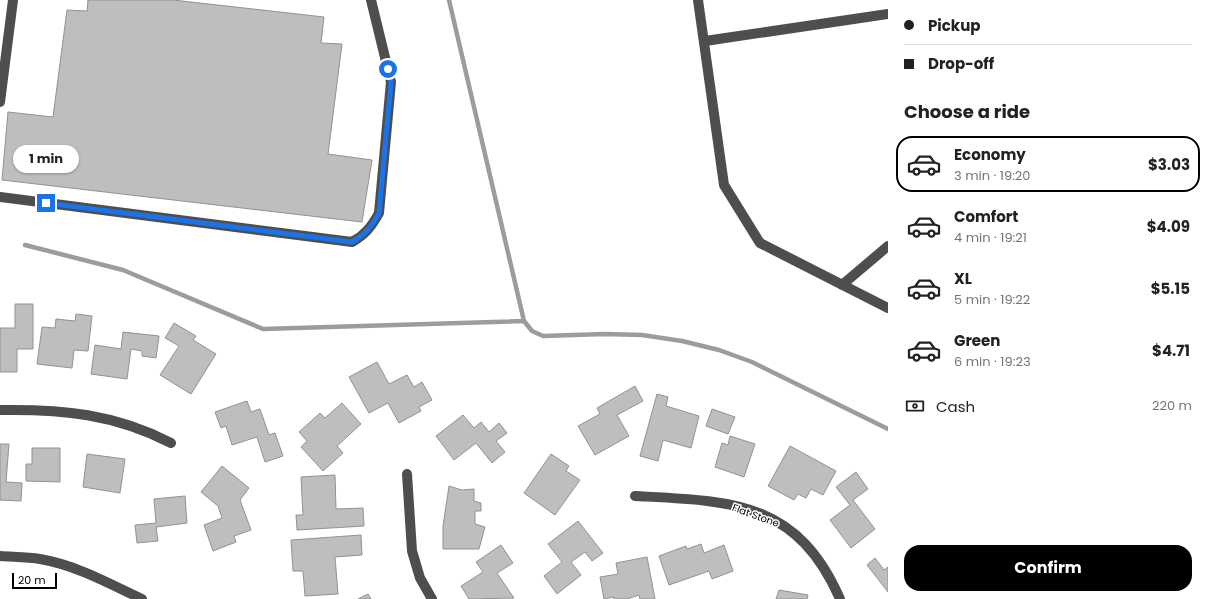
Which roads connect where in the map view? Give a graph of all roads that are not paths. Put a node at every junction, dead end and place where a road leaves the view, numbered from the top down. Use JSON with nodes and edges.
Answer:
{"nodes":[{"id":1,"x":13,"y":0,"type":"edge"},
{"id":2,"x":371,"y":0,"type":"edge"},
{"id":3,"x":698,"y":0,"type":"edge"},
{"id":4,"x":888,"y":14,"type":"edge"},
{"id":5,"x":705,"y":42,"type":"junction"},
{"id":6,"x":0,"y":102,"type":"edge"},
{"id":7,"x":0,"y":197,"type":"edge"},
{"id":8,"x":888,"y":246,"type":"edge"},
{"id":9,"x":842,"y":285,"type":"junction"},
{"id":10,"x":888,"y":308,"type":"edge"},
{"id":11,"x":0,"y":410,"type":"edge"},
{"id":12,"x":171,"y":443,"type":"dead end"},
{"id":13,"x":407,"y":474,"type":"dead end"},
{"id":14,"x":635,"y":496,"type":"dead end"},
{"id":15,"x":0,"y":556,"type":"edge"},
{"id":16,"x":142,"y":599,"type":"edge"},
{"id":17,"x":432,"y":599,"type":"edge"},
{"id":18,"x":840,"y":599,"type":"edge"}],
"edges":[{"from":1,"to":6,"type":"street"},
{"from":2,"to":7,"type":"street"},
{"from":3,"to":5,"type":"street"},
{"from":4,"to":5,"type":"street"},
{"from":5,"to":9,"type":"street"},
{"from":8,"to":9,"type":"street"},
{"from":9,"to":10,"type":"street"},
{"from":11,"to":12,"type":"street"},
{"from":13,"to":17,"type":"street"},
{"from":14,"to":18,"type":"street","name":"Flat Stone"},
{"from":15,"to":16,"type":"street"}]}
